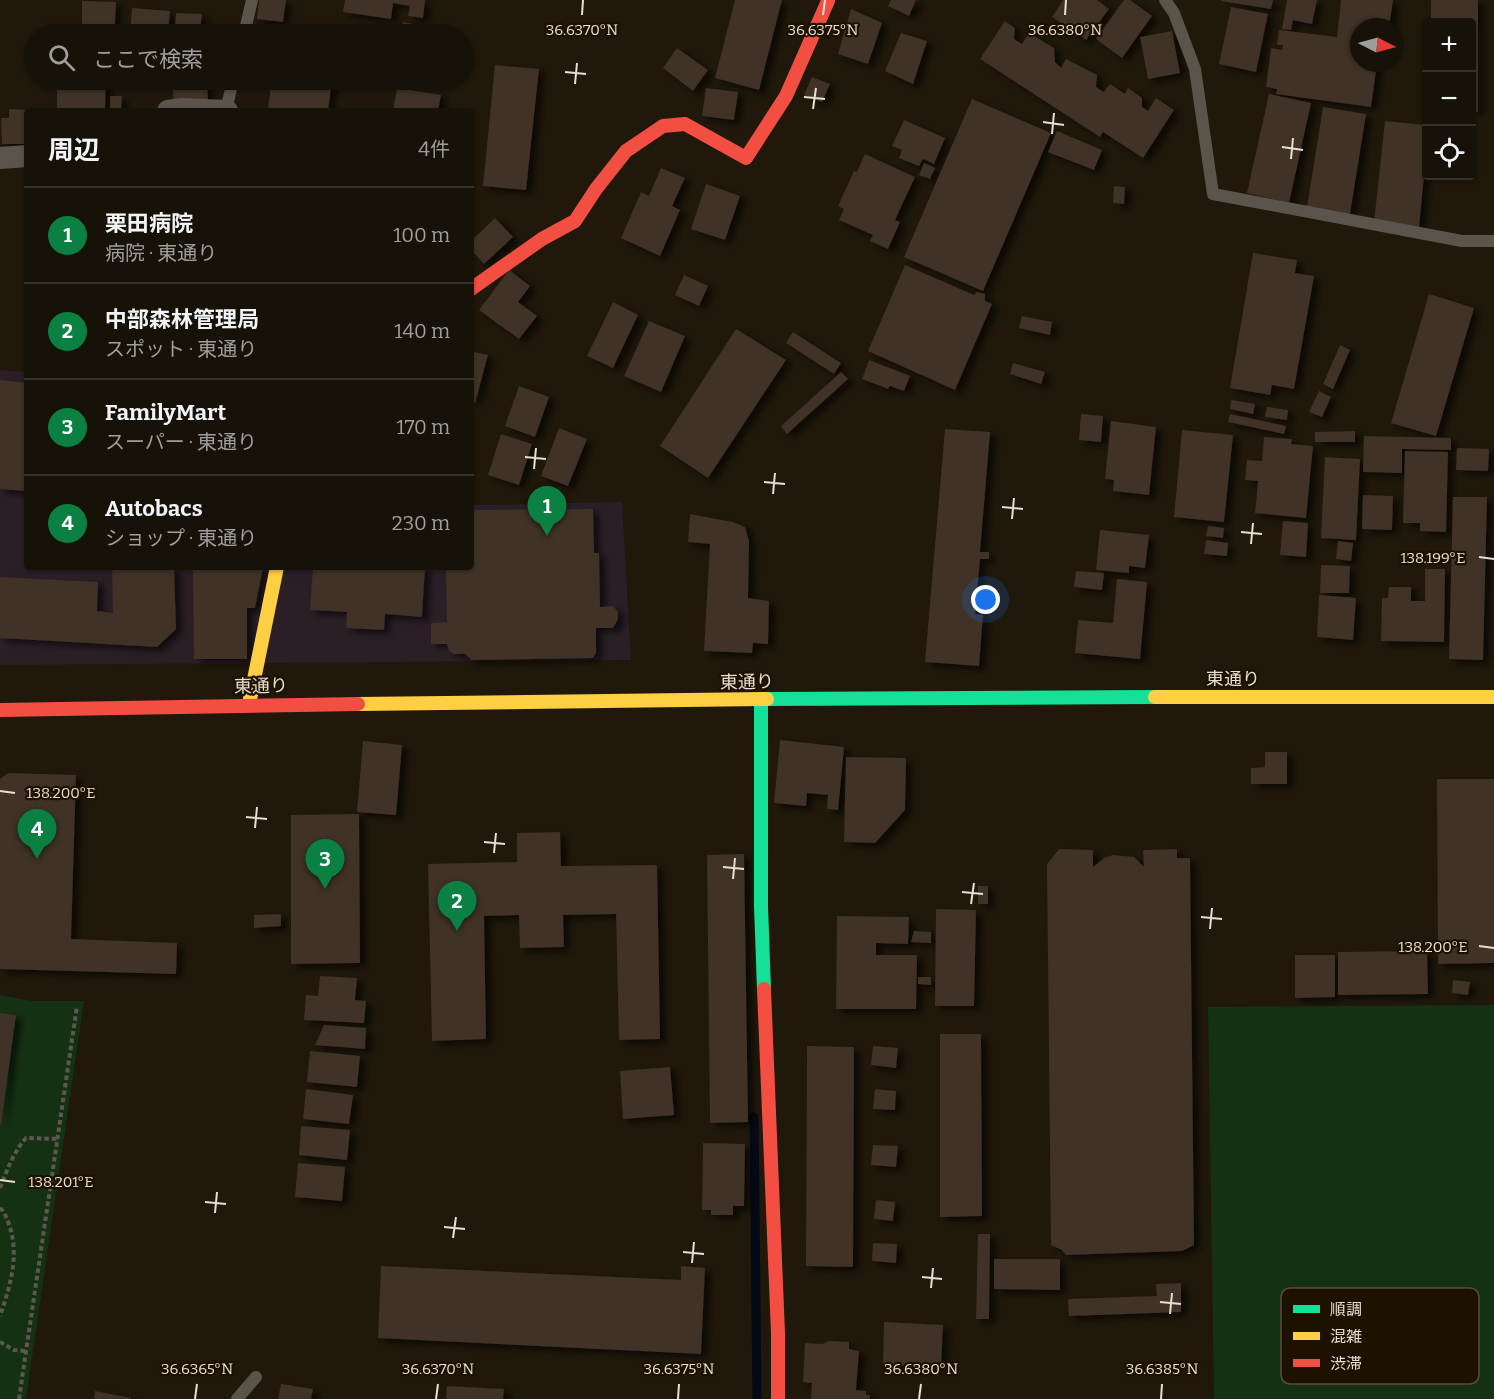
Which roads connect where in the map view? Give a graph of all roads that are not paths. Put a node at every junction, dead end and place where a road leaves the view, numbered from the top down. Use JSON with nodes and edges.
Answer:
{"nodes":[{"id":1,"x":252,"y":0,"type":"edge"},
{"id":2,"x":1165,"y":0,"type":"edge"},
{"id":3,"x":827,"y":1,"type":"edge"},
{"id":4,"x":246,"y":24,"type":"edge"},
{"id":5,"x":231,"y":90,"type":"edge"},
{"id":6,"x":227,"y":108,"type":"edge"},
{"id":7,"x":24,"y":156,"type":"edge"},
{"id":8,"x":0,"y":158,"type":"edge"},
{"id":9,"x":1494,"y":241,"type":"edge"},
{"id":10,"x":474,"y":288,"type":"edge"},
{"id":11,"x":276,"y":570,"type":"edge"},
{"id":12,"x":1494,"y":697,"type":"edge"},
{"id":13,"x":760,"y":700,"type":"junction"},
{"id":14,"x":249,"y":704,"type":"junction"},
{"id":15,"x":0,"y":710,"type":"edge"},
{"id":16,"x":256,"y":1377,"type":"dead end"},
{"id":17,"x":237,"y":1399,"type":"edge"},
{"id":18,"x":778,"y":1399,"type":"edge"}],
"edges":[{"from":1,"to":4,"type":"lane"},
{"from":2,"to":9,"type":"lane"},
{"from":3,"to":10,"type":"street"},
{"from":5,"to":6,"type":"lane"},
{"from":7,"to":8,"type":"street"},
{"from":11,"to":14,"type":"street"},
{"from":12,"to":13,"type":"street","name":"東通り"},
{"from":13,"to":14,"type":"street","name":"東通り"},
{"from":13,"to":18,"type":"street"},
{"from":14,"to":15,"type":"street","name":"東通り"},
{"from":16,"to":17,"type":"lane"}]}
